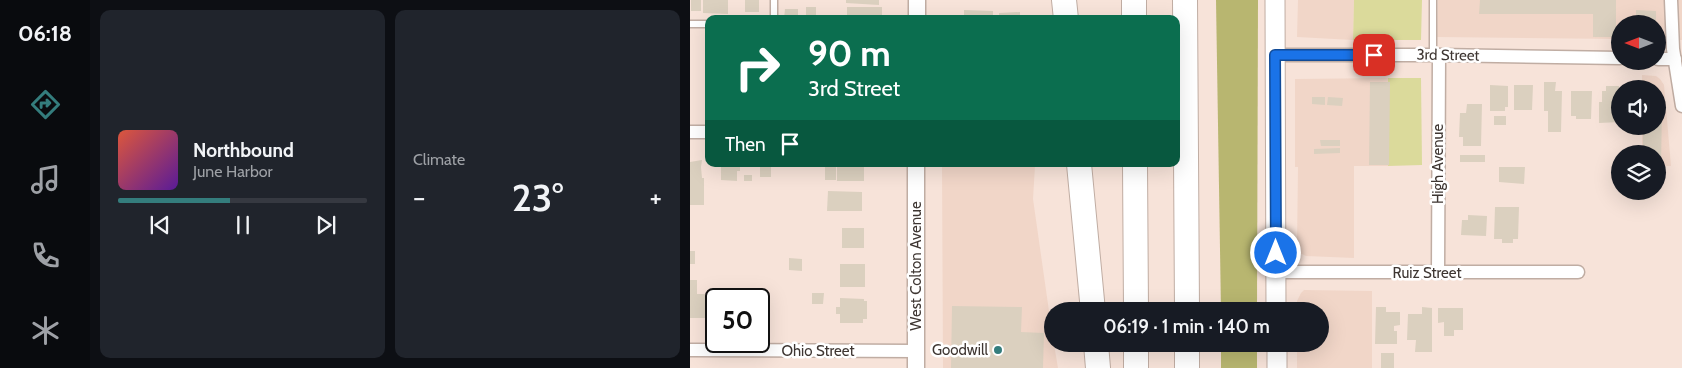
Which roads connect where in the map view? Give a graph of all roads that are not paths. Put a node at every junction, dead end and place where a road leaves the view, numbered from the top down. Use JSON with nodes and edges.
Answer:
{"nodes":[{"id":1,"x":774,"y":0,"type":"edge"},
{"id":2,"x":917,"y":0,"type":"edge"},
{"id":3,"x":1064,"y":0,"type":"edge"},
{"id":4,"x":1134,"y":0,"type":"edge"},
{"id":5,"x":1185,"y":0,"type":"edge"},
{"id":6,"x":1275,"y":0,"type":"edge"},
{"id":7,"x":1433,"y":0,"type":"edge"},
{"id":8,"x":1672,"y":0,"type":"edge"},
{"id":9,"x":774,"y":15,"type":"edge"},
{"id":10,"x":917,"y":15,"type":"edge"},
{"id":11,"x":1066,"y":15,"type":"edge"},
{"id":12,"x":1134,"y":15,"type":"edge"},
{"id":13,"x":690,"y":24,"type":"edge"},
{"id":14,"x":705,"y":24,"type":"edge"},
{"id":15,"x":1275,"y":55,"type":"junction"},
{"id":16,"x":1436,"y":55,"type":"junction"},
{"id":17,"x":1611,"y":58,"type":"edge"},
{"id":18,"x":1666,"y":59,"type":"edge"},
{"id":19,"x":1675,"y":59,"type":"junction"},
{"id":20,"x":1682,"y":106,"type":"edge"},
{"id":21,"x":690,"y":132,"type":"edge"},
{"id":22,"x":705,"y":132,"type":"edge"},
{"id":23,"x":916,"y":167,"type":"edge"},
{"id":24,"x":1079,"y":167,"type":"edge"},
{"id":25,"x":1135,"y":167,"type":"edge"},
{"id":26,"x":1276,"y":272,"type":"junction"},
{"id":27,"x":1578,"y":272,"type":"dead end"},
{"id":28,"x":1438,"y":274,"type":"junction"},
{"id":29,"x":1092,"y":302,"type":"edge"},
{"id":30,"x":1136,"y":302,"type":"edge"},
{"id":31,"x":1187,"y":302,"type":"edge"},
{"id":32,"x":1276,"y":302,"type":"edge"},
{"id":33,"x":690,"y":350,"type":"edge"},
{"id":34,"x":916,"y":351,"type":"junction"},
{"id":35,"x":1097,"y":352,"type":"edge"},
{"id":36,"x":1136,"y":352,"type":"edge"},
{"id":37,"x":1187,"y":352,"type":"edge"},
{"id":38,"x":1277,"y":352,"type":"edge"},
{"id":39,"x":916,"y":368,"type":"edge"},
{"id":40,"x":1098,"y":368,"type":"edge"},
{"id":41,"x":1136,"y":368,"type":"edge"},
{"id":42,"x":1187,"y":368,"type":"edge"},
{"id":43,"x":1277,"y":368,"type":"edge"}],
"edges":[{"from":1,"to":9,"type":"lane"},
{"from":2,"to":10,"type":"street"},
{"from":3,"to":11,"type":"highway"},
{"from":4,"to":12,"type":"highway"},
{"from":5,"to":31,"type":"highway"},
{"from":6,"to":15,"type":"main road"},
{"from":7,"to":16,"type":"lane"},
{"from":8,"to":19,"type":"street"},
{"from":13,"to":14,"type":"lane"},
{"from":15,"to":16,"type":"street","name":"3rd Street"},
{"from":15,"to":26,"type":"main road"},
{"from":16,"to":17,"type":"street","name":"3rd Street"},
{"from":16,"to":28,"type":"street","name":"High Avenue"},
{"from":18,"to":19,"type":"street"},
{"from":19,"to":20,"type":"street"},
{"from":21,"to":22,"type":"street"},
{"from":23,"to":34,"type":"street","name":"West Colton Avenue"},
{"from":24,"to":29,"type":"highway"},
{"from":25,"to":30,"type":"highway"},
{"from":26,"to":28,"type":"street","name":"Ruiz Street"},
{"from":26,"to":32,"type":"main road"},
{"from":27,"to":28,"type":"street","name":"Ruiz Street"},
{"from":33,"to":34,"type":"street","name":"Ohio Street"},
{"from":34,"to":39,"type":"street","name":"West Colton Avenue"},
{"from":35,"to":40,"type":"highway"},
{"from":36,"to":41,"type":"highway"},
{"from":37,"to":42,"type":"highway"},
{"from":38,"to":43,"type":"main road"}]}
